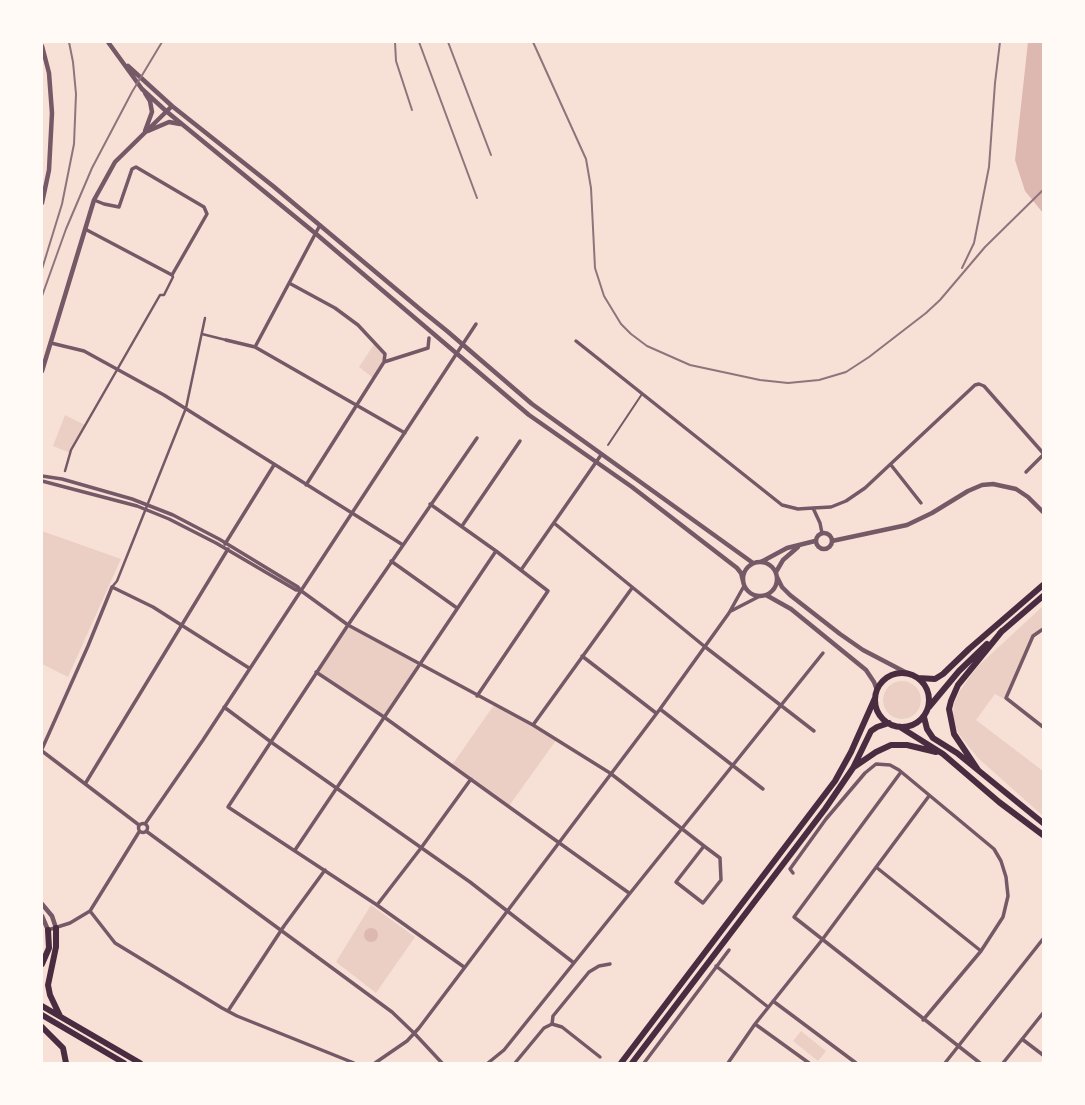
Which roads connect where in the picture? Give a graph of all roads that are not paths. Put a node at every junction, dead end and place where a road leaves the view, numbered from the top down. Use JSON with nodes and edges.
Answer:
{"nodes":[{"id":1,"x":108,"y":42,"type":"edge"},
{"id":2,"x":42,"y":46,"type":"edge"},
{"id":3,"x":119,"y":56,"type":"junction"},
{"id":4,"x":142,"y":89,"type":"junction"},
{"id":5,"x":172,"y":106,"type":"junction"},
{"id":6,"x":166,"y":111,"type":"junction"},
{"id":7,"x":186,"y":126,"type":"junction"},
{"id":8,"x":143,"y":134,"type":"junction"},
{"id":9,"x":94,"y":200,"type":"junction"},
{"id":10,"x":42,"y":203,"type":"edge"},
{"id":11,"x":320,"y":225,"type":"junction"},
{"id":12,"x":85,"y":229,"type":"junction"},
{"id":13,"x":315,"y":233,"type":"junction"},
{"id":14,"x":172,"y":275,"type":"junction"},
{"id":15,"x":289,"y":283,"type":"junction"},
{"id":16,"x":205,"y":318,"type":"dead end"},
{"id":17,"x":476,"y":324,"type":"dead end"},
{"id":18,"x":202,"y":334,"type":"junction"},
{"id":19,"x":429,"y":338,"type":"dead end"},
{"id":20,"x":226,"y":340,"type":"joint"},
{"id":21,"x":576,"y":341,"type":"dead end"},
{"id":22,"x":51,"y":343,"type":"junction"},
{"id":23,"x":462,"y":344,"type":"junction"},
{"id":24,"x":255,"y":347,"type":"junction"},
{"id":25,"x":456,"y":353,"type":"junction"},
{"id":26,"x":384,"y":362,"type":"junction"},
{"id":27,"x":117,"y":368,"type":"junction"},
{"id":28,"x":42,"y":371,"type":"edge"},
{"id":29,"x":643,"y":393,"type":"junction"},
{"id":30,"x":357,"y":405,"type":"junction"},
{"id":31,"x":186,"y":408,"type":"junction"},
{"id":32,"x":405,"y":433,"type":"junction"},
{"id":33,"x":477,"y":438,"type":"dead end"},
{"id":34,"x":520,"y":441,"type":"dead end"},
{"id":35,"x":608,"y":445,"type":"dead end"},
{"id":36,"x":1043,"y":454,"type":"edge"},
{"id":37,"x":601,"y":455,"type":"junction"},
{"id":38,"x":596,"y":461,"type":"junction"},
{"id":39,"x":274,"y":465,"type":"junction"},
{"id":40,"x":890,"y":465,"type":"junction"},
{"id":41,"x":65,"y":471,"type":"dead end"},
{"id":42,"x":1026,"y":472,"type":"dead end"},
{"id":43,"x":42,"y":476,"type":"edge"},
{"id":44,"x":42,"y":481,"type":"edge"},
{"id":45,"x":306,"y":484,"type":"junction"},
{"id":46,"x":921,"y":503,"type":"dead end"},
{"id":47,"x":148,"y":504,"type":"junction"},
{"id":48,"x":430,"y":504,"type":"junction"},
{"id":49,"x":813,"y":508,"type":"junction"},
{"id":50,"x":146,"y":509,"type":"junction"},
{"id":51,"x":1043,"y":512,"type":"edge"},
{"id":52,"x":351,"y":513,"type":"junction"},
{"id":53,"x":554,"y":523,"type":"junction"},
{"id":54,"x":462,"y":526,"type":"junction"},
{"id":55,"x":822,"y":533,"type":"junction"},
{"id":56,"x":815,"y":540,"type":"junction"},
{"id":57,"x":832,"y":541,"type":"junction"},
{"id":58,"x":225,"y":543,"type":"junction"},
{"id":59,"x":403,"y":545,"type":"junction"},
{"id":60,"x":802,"y":545,"type":"junction"},
{"id":61,"x":230,"y":546,"type":"junction"},
{"id":62,"x":223,"y":547,"type":"junction"},
{"id":63,"x":227,"y":550,"type":"junction"},
{"id":64,"x":496,"y":551,"type":"junction"},
{"id":65,"x":391,"y":562,"type":"junction"},
{"id":66,"x":761,"y":562,"type":"junction"},
{"id":67,"x":753,"y":563,"type":"junction"},
{"id":68,"x":521,"y":570,"type":"junction"},
{"id":69,"x":776,"y":575,"type":"junction"},
{"id":70,"x":743,"y":580,"type":"junction"},
{"id":71,"x":744,"y":586,"type":"junction"},
{"id":72,"x":1043,"y":586,"type":"edge"},
{"id":73,"x":112,"y":587,"type":"junction"},
{"id":74,"x":632,"y":588,"type":"junction"},
{"id":75,"x":300,"y":590,"type":"junction"},
{"id":76,"x":766,"y":595,"type":"junction"},
{"id":77,"x":760,"y":596,"type":"junction"},
{"id":78,"x":1043,"y":596,"type":"edge"},
{"id":79,"x":457,"y":608,"type":"junction"},
{"id":80,"x":729,"y":613,"type":"junction"},
{"id":81,"x":182,"y":625,"type":"junction"},
{"id":82,"x":348,"y":625,"type":"junction"},
{"id":83,"x":1043,"y":629,"type":"edge"},
{"id":84,"x":1002,"y":631,"type":"junction"},
{"id":85,"x":704,"y":646,"type":"junction"},
{"id":86,"x":823,"y":652,"type":"dead end"},
{"id":87,"x":582,"y":656,"type":"junction"},
{"id":88,"x":420,"y":664,"type":"junction"},
{"id":89,"x":248,"y":668,"type":"junction"},
{"id":90,"x":316,"y":672,"type":"junction"},
{"id":91,"x":907,"y":673,"type":"junction"},
{"id":92,"x":918,"y":678,"type":"junction"},
{"id":93,"x":877,"y":690,"type":"junction"},
{"id":94,"x":477,"y":696,"type":"junction"},
{"id":95,"x":875,"y":698,"type":"junction"},
{"id":96,"x":782,"y":706,"type":"junction"},
{"id":97,"x":224,"y":707,"type":"junction"},
{"id":98,"x":929,"y":707,"type":"junction"},
{"id":99,"x":660,"y":709,"type":"junction"},
{"id":100,"x":656,"y":713,"type":"junction"},
{"id":101,"x":384,"y":717,"type":"junction"},
{"id":102,"x":924,"y":717,"type":"junction"},
{"id":103,"x":889,"y":724,"type":"junction"},
{"id":104,"x":533,"y":725,"type":"junction"},
{"id":105,"x":900,"y":727,"type":"junction"},
{"id":106,"x":1043,"y":727,"type":"edge"},
{"id":107,"x":814,"y":731,"type":"dead end"},
{"id":108,"x":271,"y":742,"type":"junction"},
{"id":109,"x":42,"y":750,"type":"edge"},
{"id":110,"x":943,"y":754,"type":"junction"},
{"id":111,"x":732,"y":764,"type":"junction"},
{"id":112,"x":853,"y":768,"type":"junction"},
{"id":113,"x":978,"y":770,"type":"junction"},
{"id":114,"x":901,"y":772,"type":"junction"},
{"id":115,"x":610,"y":773,"type":"junction"},
{"id":116,"x":471,"y":779,"type":"junction"},
{"id":117,"x":85,"y":784,"type":"junction"},
{"id":118,"x":337,"y":788,"type":"junction"},
{"id":119,"x":763,"y":789,"type":"dead end"},
{"id":120,"x":930,"y":796,"type":"junction"},
{"id":121,"x":1043,"y":823,"type":"edge"},
{"id":122,"x":145,"y":824,"type":"junction"},
{"id":123,"x":139,"y":825,"type":"junction"},
{"id":124,"x":681,"y":828,"type":"junction"},
{"id":125,"x":146,"y":831,"type":"junction"},
{"id":126,"x":140,"y":832,"type":"junction"},
{"id":127,"x":1043,"y":835,"type":"edge"},
{"id":128,"x":559,"y":842,"type":"junction"},
{"id":129,"x":704,"y":846,"type":"junction"},
{"id":130,"x":421,"y":848,"type":"junction"},
{"id":131,"x":295,"y":850,"type":"junction"},
{"id":132,"x":876,"y":867,"type":"junction"},
{"id":133,"x":325,"y":870,"type":"junction"},
{"id":134,"x":793,"y":873,"type":"dead end"},
{"id":135,"x":629,"y":893,"type":"junction"},
{"id":136,"x":42,"y":904,"type":"edge"},
{"id":137,"x":377,"y":905,"type":"junction"},
{"id":138,"x":508,"y":910,"type":"junction"},
{"id":139,"x":90,"y":911,"type":"junction"},
{"id":140,"x":42,"y":916,"type":"edge"},
{"id":141,"x":56,"y":928,"type":"junction"},
{"id":142,"x":48,"y":930,"type":"junction"},
{"id":143,"x":281,"y":931,"type":"junction"},
{"id":144,"x":1043,"y":938,"type":"edge"},
{"id":145,"x":822,"y":940,"type":"junction"},
{"id":146,"x":729,"y":950,"type":"dead end"},
{"id":147,"x":981,"y":951,"type":"junction"},
{"id":148,"x":574,"y":963,"type":"junction"},
{"id":149,"x":42,"y":964,"type":"edge"},
{"id":150,"x":610,"y":964,"type":"dead end"},
{"id":151,"x":716,"y":966,"type":"junction"},
{"id":152,"x":464,"y":967,"type":"junction"},
{"id":153,"x":773,"y":1001,"type":"junction"},
{"id":154,"x":42,"y":1006,"type":"edge"},
{"id":155,"x":768,"y":1007,"type":"junction"},
{"id":156,"x":228,"y":1011,"type":"junction"},
{"id":157,"x":1043,"y":1013,"type":"edge"},
{"id":158,"x":42,"y":1016,"type":"edge"},
{"id":159,"x":60,"y":1016,"type":"junction"},
{"id":160,"x":923,"y":1020,"type":"junction"},
{"id":161,"x":552,"y":1024,"type":"junction"},
{"id":162,"x":755,"y":1024,"type":"junction"},
{"id":163,"x":42,"y":1027,"type":"edge"},
{"id":164,"x":415,"y":1034,"type":"junction"},
{"id":165,"x":1022,"y":1039,"type":"junction"},
{"id":166,"x":959,"y":1046,"type":"junction"},
{"id":167,"x":1043,"y":1055,"type":"edge"},
{"id":168,"x":600,"y":1057,"type":"dead end"},
{"id":169,"x":66,"y":1063,"type":"edge"},
{"id":170,"x":124,"y":1063,"type":"edge"},
{"id":171,"x":140,"y":1063,"type":"edge"},
{"id":172,"x":354,"y":1063,"type":"edge"},
{"id":173,"x":375,"y":1063,"type":"edge"},
{"id":174,"x":442,"y":1063,"type":"edge"},
{"id":175,"x":488,"y":1063,"type":"edge"},
{"id":176,"x":515,"y":1063,"type":"edge"},
{"id":177,"x":622,"y":1063,"type":"edge"},
{"id":178,"x":632,"y":1063,"type":"edge"},
{"id":179,"x":644,"y":1063,"type":"edge"},
{"id":180,"x":728,"y":1063,"type":"edge"},
{"id":181,"x":808,"y":1063,"type":"edge"},
{"id":182,"x":856,"y":1063,"type":"edge"},
{"id":183,"x":945,"y":1063,"type":"edge"},
{"id":184,"x":980,"y":1063,"type":"edge"},
{"id":185,"x":1003,"y":1063,"type":"edge"}],
"edges":[{"from":1,"to":3,"type":"street"},
{"from":2,"to":10,"type":"street"},
{"from":3,"to":4,"type":"street"},
{"from":3,"to":5,"type":"street"},
{"from":4,"to":6,"type":"street"},
{"from":4,"to":8,"type":"street"},
{"from":5,"to":6,"type":"street"},
{"from":5,"to":11,"type":"street"},
{"from":6,"to":7,"type":"street"},
{"from":6,"to":8,"type":"street"},
{"from":7,"to":8,"type":"street"},
{"from":7,"to":13,"type":"street"},
{"from":8,"to":9,"type":"street"},
{"from":9,"to":12,"type":"street"},
{"from":9,"to":14,"type":"street"},
{"from":11,"to":13,"type":"street"},
{"from":11,"to":23,"type":"street"},
{"from":12,"to":14,"type":"street"},
{"from":12,"to":22,"type":"street"},
{"from":13,"to":15,"type":"street"},
{"from":13,"to":25,"type":"street"},
{"from":14,"to":27,"type":"street"},
{"from":15,"to":24,"type":"street"},
{"from":15,"to":26,"type":"street"},
{"from":16,"to":18,"type":"street"},
{"from":17,"to":23,"type":"street"},
{"from":18,"to":20,"type":"street"},
{"from":18,"to":31,"type":"street"},
{"from":19,"to":26,"type":"street"},
{"from":20,"to":24,"type":"street"},
{"from":21,"to":29,"type":"street"},
{"from":22,"to":27,"type":"street"},
{"from":22,"to":28,"type":"street"},
{"from":23,"to":25,"type":"street"},
{"from":23,"to":37,"type":"street"},
{"from":24,"to":30,"type":"street"},
{"from":25,"to":32,"type":"street"},
{"from":25,"to":38,"type":"street"},
{"from":26,"to":30,"type":"street"},
{"from":27,"to":31,"type":"street"},
{"from":27,"to":41,"type":"street"},
{"from":29,"to":35,"type":"lane"},
{"from":29,"to":49,"type":"street"},
{"from":30,"to":32,"type":"street"},
{"from":30,"to":45,"type":"street"},
{"from":31,"to":39,"type":"street"},
{"from":31,"to":47,"type":"street"},
{"from":32,"to":52,"type":"street"},
{"from":33,"to":48,"type":"street"},
{"from":34,"to":54,"type":"street"},
{"from":36,"to":40,"type":"street"},
{"from":36,"to":42,"type":"street"},
{"from":37,"to":38,"type":"street"},
{"from":37,"to":67,"type":"street"},
{"from":38,"to":53,"type":"street"},
{"from":38,"to":70,"type":"street"},
{"from":39,"to":45,"type":"street"},
{"from":39,"to":58,"type":"street"},
{"from":40,"to":46,"type":"street"},
{"from":40,"to":49,"type":"street"},
{"from":43,"to":47,"type":"street"},
{"from":44,"to":50,"type":"street"},
{"from":45,"to":52,"type":"street"},
{"from":47,"to":50,"type":"street"},
{"from":47,"to":58,"type":"street"},
{"from":48,"to":54,"type":"street"},
{"from":48,"to":59,"type":"street"},
{"from":49,"to":55,"type":"street"},
{"from":50,"to":62,"type":"street"},
{"from":50,"to":73,"type":"street"},
{"from":51,"to":57,"type":"street"},
{"from":52,"to":59,"type":"street"},
{"from":52,"to":75,"type":"street"},
{"from":53,"to":68,"type":"street"},
{"from":53,"to":74,"type":"street"},
{"from":54,"to":64,"type":"street"},
{"from":55,"to":56,"type":"street"},
{"from":55,"to":57,"type":"street"},
{"from":56,"to":57,"type":"street"},
{"from":56,"to":60,"type":"street"},
{"from":58,"to":61,"type":"street"},
{"from":58,"to":62,"type":"street"},
{"from":59,"to":65,"type":"street"},
{"from":60,"to":66,"type":"street"},
{"from":60,"to":69,"type":"street"},
{"from":61,"to":63,"type":"street"},
{"from":61,"to":75,"type":"street"},
{"from":62,"to":63,"type":"street"},
{"from":63,"to":75,"type":"street"},
{"from":63,"to":81,"type":"street"},
{"from":64,"to":68,"type":"street"},
{"from":64,"to":79,"type":"street"},
{"from":65,"to":79,"type":"street"},
{"from":65,"to":82,"type":"street"},
{"from":66,"to":67,"type":"street"},
{"from":66,"to":69,"type":"street"},
{"from":67,"to":70,"type":"street"},
{"from":68,"to":94,"type":"street"},
{"from":69,"to":76,"type":"street"},
{"from":69,"to":91,"type":"street"},
{"from":70,"to":71,"type":"street"},
{"from":71,"to":77,"type":"street"},
{"from":71,"to":80,"type":"street"},
{"from":72,"to":92,"type":"highway"},
{"from":73,"to":81,"type":"street"},
{"from":73,"to":109,"type":"street"},
{"from":74,"to":85,"type":"street"},
{"from":74,"to":87,"type":"street"},
{"from":75,"to":82,"type":"street"},
{"from":75,"to":89,"type":"street"},
{"from":76,"to":77,"type":"street"},
{"from":76,"to":93,"type":"street"},
{"from":77,"to":80,"type":"street"},
{"from":78,"to":84,"type":"highway"},
{"from":79,"to":88,"type":"street"},
{"from":80,"to":85,"type":"street"},
{"from":81,"to":89,"type":"street"},
{"from":81,"to":117,"type":"street"},
{"from":82,"to":88,"type":"street"},
{"from":82,"to":90,"type":"street"},
{"from":83,"to":106,"type":"street"},
{"from":84,"to":98,"type":"highway"},
{"from":84,"to":113,"type":"highway"},
{"from":85,"to":96,"type":"street"},
{"from":85,"to":99,"type":"street"},
{"from":86,"to":96,"type":"street"},
{"from":87,"to":100,"type":"street"},
{"from":87,"to":104,"type":"street"},
{"from":88,"to":94,"type":"street"},
{"from":88,"to":101,"type":"street"},
{"from":89,"to":97,"type":"street"},
{"from":90,"to":101,"type":"street"},
{"from":90,"to":108,"type":"street"},
{"from":91,"to":92,"type":"highway"},
{"from":91,"to":93,"type":"highway"},
{"from":92,"to":98,"type":"highway"},
{"from":93,"to":95,"type":"highway"},
{"from":94,"to":104,"type":"street"},
{"from":95,"to":103,"type":"highway"},
{"from":95,"to":177,"type":"highway"},
{"from":96,"to":107,"type":"street"},
{"from":96,"to":111,"type":"street"},
{"from":97,"to":108,"type":"street"},
{"from":97,"to":122,"type":"street"},
{"from":98,"to":102,"type":"highway"},
{"from":99,"to":100,"type":"street"},
{"from":99,"to":111,"type":"street"},
{"from":100,"to":115,"type":"street"},
{"from":101,"to":116,"type":"street"},
{"from":101,"to":118,"type":"street"},
{"from":102,"to":105,"type":"highway"},
{"from":102,"to":113,"type":"highway"},
{"from":103,"to":105,"type":"highway"},
{"from":103,"to":112,"type":"highway"},
{"from":104,"to":115,"type":"street"},
{"from":105,"to":110,"type":"highway"},
{"from":108,"to":118,"type":"street"},
{"from":108,"to":131,"type":"street"},
{"from":109,"to":117,"type":"street"},
{"from":110,"to":112,"type":"highway"},
{"from":110,"to":127,"type":"highway"},
{"from":111,"to":119,"type":"street"},
{"from":111,"to":124,"type":"street"},
{"from":112,"to":178,"type":"highway"},
{"from":113,"to":121,"type":"highway"},
{"from":114,"to":120,"type":"street"},
{"from":114,"to":134,"type":"street"},
{"from":114,"to":145,"type":"street"},
{"from":115,"to":124,"type":"street"},
{"from":115,"to":128,"type":"street"},
{"from":116,"to":128,"type":"street"},
{"from":116,"to":130,"type":"street"},
{"from":117,"to":123,"type":"street"},
{"from":118,"to":130,"type":"street"},
{"from":118,"to":131,"type":"street"},
{"from":120,"to":132,"type":"street"},
{"from":120,"to":147,"type":"street"},
{"from":122,"to":123,"type":"street"},
{"from":122,"to":125,"type":"street"},
{"from":123,"to":126,"type":"street"},
{"from":124,"to":129,"type":"street"},
{"from":124,"to":135,"type":"street"},
{"from":125,"to":126,"type":"street"},
{"from":125,"to":143,"type":"street"},
{"from":126,"to":139,"type":"street"},
{"from":128,"to":135,"type":"street"},
{"from":128,"to":138,"type":"street"},
{"from":129,"to":129,"type":"street"},
{"from":130,"to":137,"type":"street"},
{"from":130,"to":138,"type":"street"},
{"from":131,"to":133,"type":"street"},
{"from":132,"to":145,"type":"street"},
{"from":132,"to":147,"type":"street"},
{"from":133,"to":137,"type":"street"},
{"from":133,"to":143,"type":"street"},
{"from":135,"to":148,"type":"street"},
{"from":136,"to":141,"type":"street"},
{"from":137,"to":152,"type":"street"},
{"from":138,"to":148,"type":"street"},
{"from":138,"to":152,"type":"street"},
{"from":139,"to":141,"type":"street"},
{"from":139,"to":156,"type":"street"},
{"from":140,"to":142,"type":"street"},
{"from":141,"to":142,"type":"street"},
{"from":141,"to":159,"type":"highway"},
{"from":142,"to":149,"type":"highway"},
{"from":143,"to":156,"type":"street"},
{"from":143,"to":164,"type":"street"},
{"from":144,"to":166,"type":"street"},
{"from":145,"to":153,"type":"street"},
{"from":145,"to":160,"type":"street"},
{"from":146,"to":151,"type":"street"},
{"from":147,"to":160,"type":"street"},
{"from":148,"to":175,"type":"street"},
{"from":150,"to":161,"type":"street"},
{"from":151,"to":155,"type":"street"},
{"from":151,"to":179,"type":"street"},
{"from":152,"to":164,"type":"street"},
{"from":153,"to":155,"type":"street"},
{"from":153,"to":182,"type":"street"},
{"from":154,"to":159,"type":"highway"},
{"from":155,"to":162,"type":"street"},
{"from":156,"to":172,"type":"street"},
{"from":157,"to":165,"type":"street"},
{"from":158,"to":170,"type":"highway"},
{"from":159,"to":171,"type":"highway"},
{"from":160,"to":166,"type":"street"},
{"from":161,"to":168,"type":"street"},
{"from":161,"to":176,"type":"street"},
{"from":162,"to":180,"type":"street"},
{"from":162,"to":181,"type":"street"},
{"from":163,"to":169,"type":"highway"},
{"from":164,"to":173,"type":"street"},
{"from":164,"to":174,"type":"street"},
{"from":165,"to":167,"type":"street"},
{"from":165,"to":185,"type":"street"},
{"from":166,"to":183,"type":"street"},
{"from":166,"to":184,"type":"street"}]}
